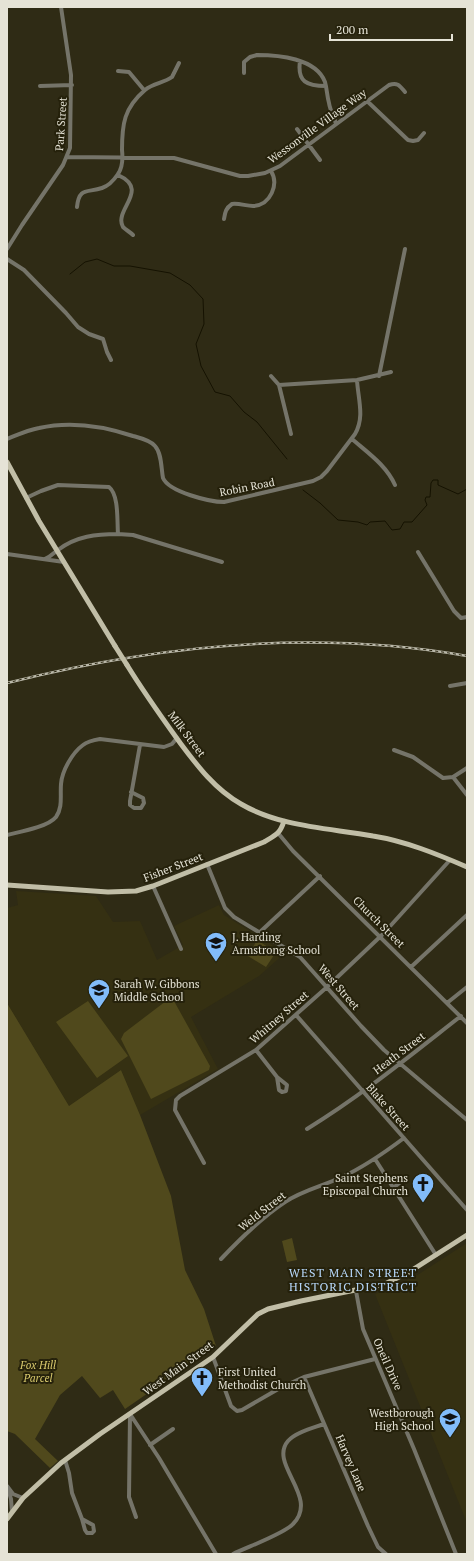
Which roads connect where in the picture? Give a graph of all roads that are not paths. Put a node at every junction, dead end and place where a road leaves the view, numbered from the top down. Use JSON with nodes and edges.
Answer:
{"nodes":[{"id":1,"x":61,"y":7,"type":"edge"},
{"id":2,"x":300,"y":61,"type":"junction"},
{"id":3,"x":178,"y":63,"type":"dead end"},
{"id":4,"x":118,"y":71,"type":"dead end"},
{"id":5,"x":244,"y":73,"type":"dead end"},
{"id":6,"x":72,"y":85,"type":"junction"},
{"id":7,"x":40,"y":86,"type":"dead end"},
{"id":8,"x":326,"y":86,"type":"junction"},
{"id":9,"x":144,"y":90,"type":"junction"},
{"id":10,"x":405,"y":92,"type":"dead end"},
{"id":11,"x":367,"y":101,"type":"junction"},
{"id":12,"x":336,"y":124,"type":"junction"},
{"id":13,"x":297,"y":129,"type":"dead end"},
{"id":14,"x":424,"y":133,"type":"dead end"},
{"id":15,"x":309,"y":145,"type":"junction"},
{"id":16,"x":67,"y":157,"type":"junction"},
{"id":17,"x":123,"y":158,"type":"junction"},
{"id":18,"x":320,"y":160,"type":"dead end"},
{"id":19,"x":271,"y":171,"type":"junction"},
{"id":20,"x":118,"y":175,"type":"junction"},
{"id":21,"x":77,"y":207,"type":"dead end"},
{"id":22,"x":224,"y":219,"type":"dead end"},
{"id":23,"x":133,"y":235,"type":"dead end"},
{"id":24,"x":7,"y":249,"type":"edge"},
{"id":25,"x":405,"y":249,"type":"dead end"},
{"id":26,"x":7,"y":259,"type":"edge"},
{"id":27,"x":111,"y":360,"type":"dead end"},
{"id":28,"x":391,"y":372,"type":"dead end"},
{"id":29,"x":271,"y":376,"type":"dead end"},
{"id":30,"x":378,"y":376,"type":"junction"},
{"id":31,"x":356,"y":380,"type":"junction"},
{"id":32,"x":279,"y":385,"type":"junction"},
{"id":33,"x":291,"y":434,"type":"dead end"},
{"id":34,"x":7,"y":439,"type":"edge"},
{"id":35,"x":352,"y":439,"type":"junction"},
{"id":36,"x":7,"y":462,"type":"edge"},
{"id":37,"x":395,"y":485,"type":"dead end"},
{"id":38,"x":26,"y":498,"type":"junction"},
{"id":39,"x":118,"y":534,"type":"junction"},
{"id":40,"x":57,"y":550,"type":"junction"},
{"id":41,"x":418,"y":552,"type":"dead end"},
{"id":42,"x":7,"y":554,"type":"edge"},
{"id":43,"x":45,"y":559,"type":"junction"},
{"id":44,"x":64,"y":562,"type":"junction"},
{"id":45,"x":222,"y":562,"type":"dead end"},
{"id":46,"x":467,"y":617,"type":"edge"},
{"id":47,"x":467,"y":683,"type":"edge"},
{"id":48,"x":450,"y":686,"type":"dead end"},
{"id":49,"x":177,"y":738,"type":"junction"},
{"id":50,"x":140,"y":744,"type":"junction"},
{"id":51,"x":394,"y":750,"type":"dead end"},
{"id":52,"x":467,"y":768,"type":"edge"},
{"id":53,"x":453,"y":777,"type":"junction"},
{"id":54,"x":131,"y":792,"type":"dead end"},
{"id":55,"x":467,"y":794,"type":"edge"},
{"id":56,"x":284,"y":821,"type":"junction"},
{"id":57,"x":278,"y":833,"type":"junction"},
{"id":58,"x":7,"y":835,"type":"edge"},
{"id":59,"x":450,"y":860,"type":"junction"},
{"id":60,"x":207,"y":864,"type":"junction"},
{"id":61,"x":466,"y":865,"type":"edge"},
{"id":62,"x":320,"y":876,"type":"junction"},
{"id":63,"x":7,"y":885,"type":"edge"},
{"id":64,"x":153,"y":886,"type":"junction"},
{"id":65,"x":467,"y":915,"type":"edge"},
{"id":66,"x":260,"y":932,"type":"junction"},
{"id":67,"x":381,"y":937,"type":"junction"},
{"id":68,"x":181,"y":949,"type":"dead end"},
{"id":69,"x":411,"y":967,"type":"junction"},
{"id":70,"x":327,"y":987,"type":"junction"},
{"id":71,"x":467,"y":987,"type":"edge"},
{"id":72,"x":447,"y":1003,"type":"junction"},
{"id":73,"x":296,"y":1015,"type":"junction"},
{"id":74,"x":461,"y":1016,"type":"junction"},
{"id":75,"x":467,"y":1023,"type":"edge"},
{"id":76,"x":256,"y":1050,"type":"junction"},
{"id":77,"x":399,"y":1064,"type":"junction"},
{"id":78,"x":277,"y":1077,"type":"dead end"},
{"id":79,"x":363,"y":1092,"type":"junction"},
{"id":80,"x":467,"y":1120,"type":"edge"},
{"id":81,"x":307,"y":1129,"type":"dead end"},
{"id":82,"x":404,"y":1138,"type":"junction"},
{"id":83,"x":375,"y":1159,"type":"junction"},
{"id":84,"x":204,"y":1163,"type":"dead end"},
{"id":85,"x":402,"y":1180,"type":"dead end"},
{"id":86,"x":393,"y":1188,"type":"junction"},
{"id":87,"x":467,"y":1210,"type":"edge"},
{"id":88,"x":467,"y":1235,"type":"edge"},
{"id":89,"x":436,"y":1255,"type":"junction"},
{"id":90,"x":221,"y":1260,"type":"dead end"},
{"id":91,"x":356,"y":1291,"type":"junction"},
{"id":92,"x":213,"y":1357,"type":"junction"},
{"id":93,"x":375,"y":1359,"type":"junction"},
{"id":94,"x":304,"y":1376,"type":"junction"},
{"id":95,"x":130,"y":1414,"type":"junction"},
{"id":96,"x":324,"y":1424,"type":"junction"},
{"id":97,"x":173,"y":1429,"type":"dead end"},
{"id":98,"x":150,"y":1446,"type":"junction"},
{"id":99,"x":65,"y":1460,"type":"junction"},
{"id":100,"x":8,"y":1488,"type":"edge"},
{"id":101,"x":23,"y":1498,"type":"junction"},
{"id":102,"x":12,"y":1512,"type":"junction"},
{"id":103,"x":136,"y":1518,"type":"dead end"},
{"id":104,"x":7,"y":1519,"type":"edge"},
{"id":105,"x":82,"y":1519,"type":"dead end"},
{"id":106,"x":216,"y":1554,"type":"edge"},
{"id":107,"x":233,"y":1554,"type":"edge"},
{"id":108,"x":386,"y":1554,"type":"edge"},
{"id":109,"x":456,"y":1554,"type":"edge"}],
"edges":[{"from":1,"to":6,"type":"street","name":"Park Street"},
{"from":2,"to":5,"type":"street"},
{"from":2,"to":8,"type":"street"},
{"from":2,"to":8,"type":"street"},
{"from":3,"to":9,"type":"street"},
{"from":4,"to":9,"type":"street"},
{"from":6,"to":7,"type":"street"},
{"from":6,"to":16,"type":"street","name":"Park Street"},
{"from":8,"to":12,"type":"street"},
{"from":9,"to":17,"type":"street"},
{"from":10,"to":11,"type":"street","name":"Wessonville Village Way"},
{"from":11,"to":12,"type":"street","name":"Wessonville Village Way"},
{"from":11,"to":14,"type":"street"},
{"from":12,"to":15,"type":"street","name":"Wessonville Village Way"},
{"from":13,"to":15,"type":"street"},
{"from":15,"to":18,"type":"street"},
{"from":15,"to":19,"type":"street","name":"Wessonville Village Way"},
{"from":16,"to":17,"type":"street","name":"Wessonville Village Way"},
{"from":16,"to":24,"type":"street","name":"Park Street"},
{"from":17,"to":19,"type":"street","name":"Wessonville Village Way"},
{"from":17,"to":20,"type":"street"},
{"from":19,"to":22,"type":"street"},
{"from":20,"to":21,"type":"street"},
{"from":20,"to":23,"type":"street"},
{"from":25,"to":30,"type":"street"},
{"from":26,"to":27,"type":"street"},
{"from":28,"to":30,"type":"street"},
{"from":29,"to":32,"type":"street"},
{"from":30,"to":31,"type":"street"},
{"from":31,"to":32,"type":"street"},
{"from":31,"to":35,"type":"street","name":"Robin Road"},
{"from":32,"to":33,"type":"street"},
{"from":34,"to":35,"type":"street","name":"Robin Road"},
{"from":35,"to":37,"type":"street"},
{"from":36,"to":38,"type":"main road","name":"Milk Street"},
{"from":38,"to":39,"type":"street"},
{"from":38,"to":40,"type":"main road","name":"Milk Street"},
{"from":39,"to":40,"type":"street"},
{"from":39,"to":45,"type":"street"},
{"from":40,"to":43,"type":"street"},
{"from":40,"to":44,"type":"main road","name":"Milk Street"},
{"from":41,"to":46,"type":"street"},
{"from":42,"to":43,"type":"street"},
{"from":43,"to":44,"type":"street"},
{"from":44,"to":49,"type":"main road","name":"Milk Street","bridge":true},
{"from":47,"to":48,"type":"street"},
{"from":49,"to":50,"type":"street"},
{"from":49,"to":56,"type":"main road","name":"Milk Street"},
{"from":50,"to":54,"type":"street"},
{"from":50,"to":58,"type":"street"},
{"from":51,"to":53,"type":"street"},
{"from":52,"to":53,"type":"street"},
{"from":53,"to":55,"type":"street"},
{"from":56,"to":57,"type":"main road"},
{"from":56,"to":59,"type":"main road","name":"Milk Street"},
{"from":57,"to":60,"type":"main road","name":"Fisher Street"},
{"from":57,"to":62,"type":"street","name":"Church Street"},
{"from":59,"to":61,"type":"main road","name":"Milk Street"},
{"from":59,"to":67,"type":"street","name":"Whitney Street"},
{"from":60,"to":64,"type":"main road","name":"Fisher Street"},
{"from":60,"to":66,"type":"street","name":"West Street"},
{"from":62,"to":66,"type":"street"},
{"from":62,"to":67,"type":"street","name":"Church Street"},
{"from":63,"to":64,"type":"main road","name":"Fisher Street"},
{"from":64,"to":68,"type":"street"},
{"from":65,"to":69,"type":"street"},
{"from":66,"to":70,"type":"street","name":"West Street"},
{"from":67,"to":69,"type":"street","name":"Church Street"},
{"from":67,"to":70,"type":"street","name":"Whitney Street"},
{"from":69,"to":72,"type":"street","name":"Church Street"},
{"from":70,"to":73,"type":"street","name":"Whitney Street"},
{"from":70,"to":77,"type":"street","name":"West Street"},
{"from":71,"to":72,"type":"street"},
{"from":72,"to":74,"type":"street","name":"Church Street"},
{"from":73,"to":76,"type":"street","name":"Whitney Street"},
{"from":73,"to":79,"type":"street","name":"Blake Street"},
{"from":74,"to":75,"type":"street","name":"Church Street"},
{"from":74,"to":77,"type":"street","name":"Heath Street"},
{"from":76,"to":78,"type":"street"},
{"from":76,"to":84,"type":"street","name":"Whitney Street"},
{"from":77,"to":79,"type":"street","name":"Heath Street"},
{"from":77,"to":80,"type":"street","name":"West Street"},
{"from":79,"to":81,"type":"street","name":"Heath Street"},
{"from":79,"to":82,"type":"street","name":"Blake Street"},
{"from":82,"to":83,"type":"street","name":"Weld Street"},
{"from":82,"to":87,"type":"street","name":"Blake Street"},
{"from":83,"to":86,"type":"street"},
{"from":83,"to":90,"type":"street","name":"Weld Street"},
{"from":85,"to":86,"type":"street"},
{"from":86,"to":89,"type":"street"},
{"from":88,"to":89,"type":"main road","name":"West Main Street"},
{"from":89,"to":91,"type":"main road","name":"West Main Street"},
{"from":91,"to":92,"type":"main road","name":"West Main Street"},
{"from":91,"to":93,"type":"street","name":"Oneil Drive"},
{"from":92,"to":94,"type":"street"},
{"from":92,"to":95,"type":"main road","name":"West Main Street"},
{"from":93,"to":94,"type":"street"},
{"from":93,"to":109,"type":"street","name":"Oneil Drive"},
{"from":94,"to":96,"type":"street","name":"Harvey Lane"},
{"from":95,"to":98,"type":"street"},
{"from":95,"to":99,"type":"main road","name":"West Main Street"},
{"from":95,"to":103,"type":"street"},
{"from":96,"to":107,"type":"street"},
{"from":96,"to":108,"type":"street","name":"Harvey Lane"},
{"from":97,"to":98,"type":"street"},
{"from":98,"to":106,"type":"street"},
{"from":99,"to":101,"type":"main road","name":"West Main Street"},
{"from":99,"to":105,"type":"street"},
{"from":100,"to":101,"type":"street"},
{"from":100,"to":102,"type":"street"},
{"from":101,"to":102,"type":"main road","name":"West Main Street"},
{"from":102,"to":104,"type":"main road","name":"West Main Street"}]}
